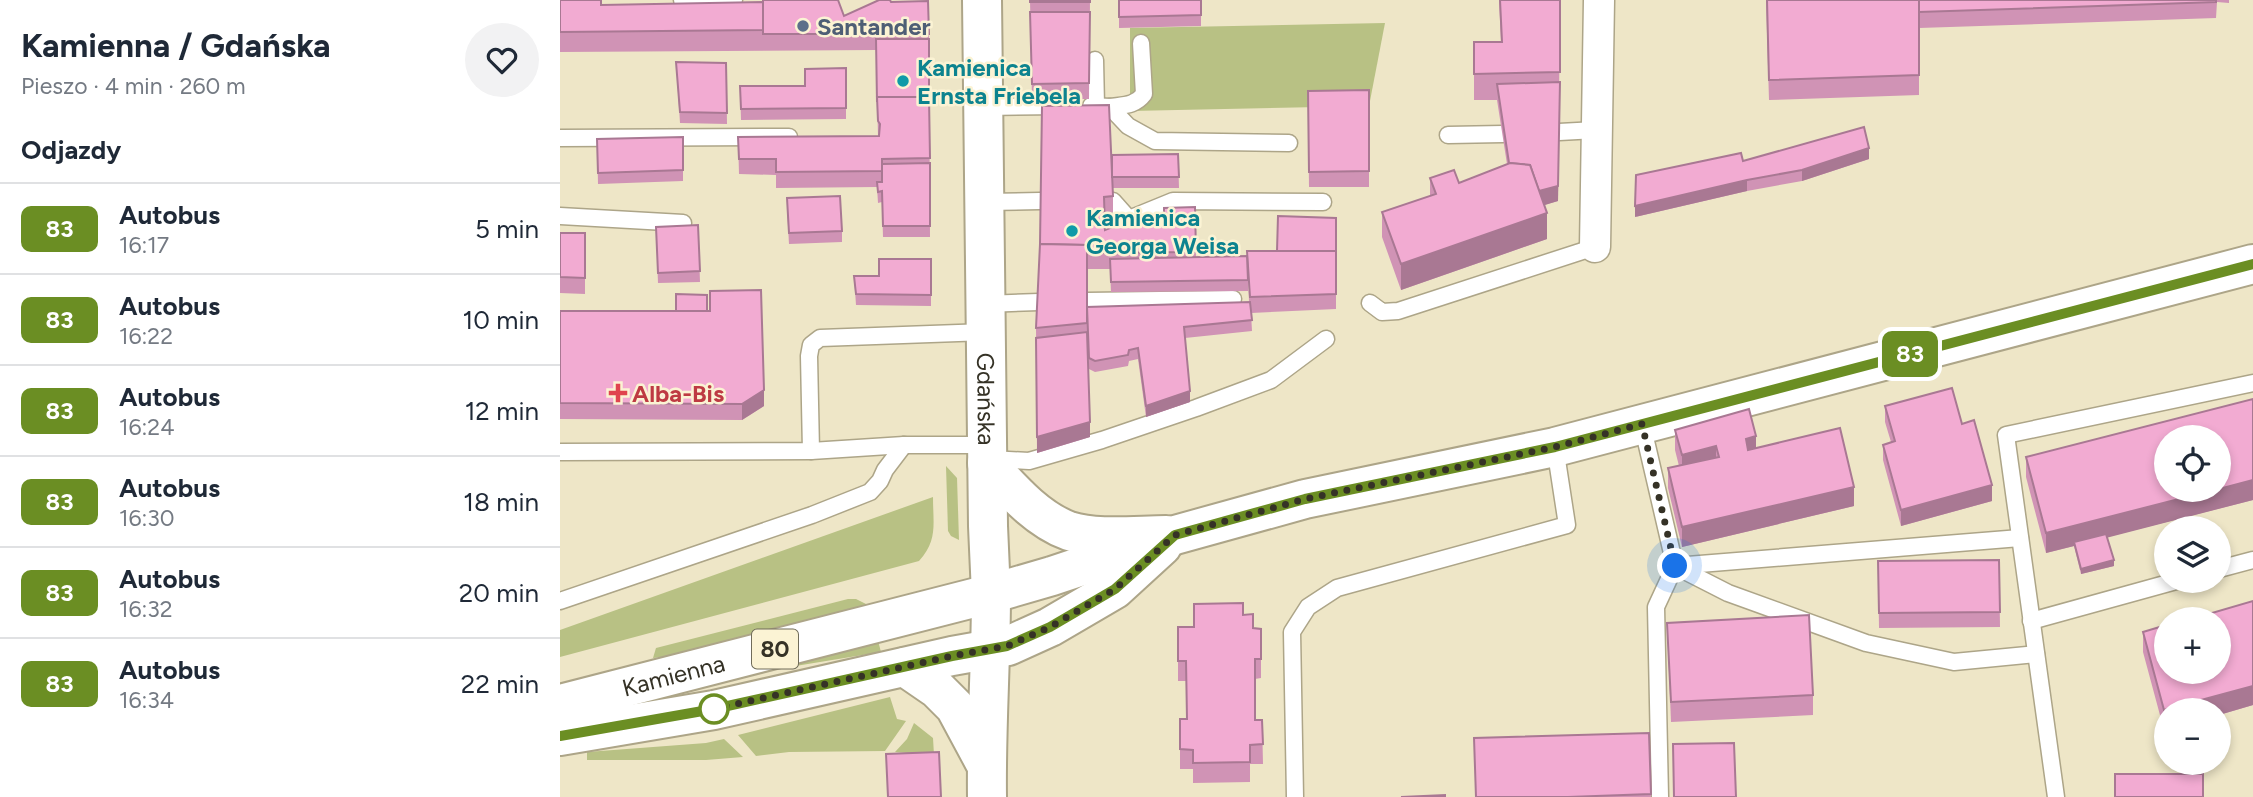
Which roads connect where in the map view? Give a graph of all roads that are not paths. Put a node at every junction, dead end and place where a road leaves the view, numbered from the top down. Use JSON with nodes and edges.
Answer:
{"nodes":[{"id":1,"x":682,"y":0,"type":"edge"},
{"id":2,"x":734,"y":0,"type":"edge"},
{"id":3,"x":982,"y":0,"type":"edge"},
{"id":4,"x":1599,"y":0,"type":"edge"},
{"id":5,"x":1141,"y":43,"type":"dead end"},
{"id":6,"x":1095,"y":60,"type":"dead end"},
{"id":7,"x":983,"y":107,"type":"junction"},
{"id":8,"x":1103,"y":107,"type":"junction"},
{"id":9,"x":1595,"y":130,"type":"junction"},
{"id":10,"x":1559,"y":132,"type":"edge"},
{"id":11,"x":1503,"y":134,"type":"edge"},
{"id":12,"x":1448,"y":135,"type":"dead end"},
{"id":13,"x":560,"y":138,"type":"edge"},
{"id":14,"x":808,"y":138,"type":"edge"},
{"id":15,"x":1289,"y":143,"type":"dead end"},
{"id":16,"x":1040,"y":201,"type":"edge"},
{"id":17,"x":1113,"y":201,"type":"edge"},
{"id":18,"x":984,"y":202,"type":"junction"},
{"id":19,"x":1323,"y":202,"type":"dead end"},
{"id":20,"x":560,"y":215,"type":"edge"},
{"id":21,"x":683,"y":223,"type":"edge"},
{"id":22,"x":1595,"y":247,"type":"joint"},
{"id":23,"x":2253,"y":264,"type":"edge"},
{"id":24,"x":1233,"y":299,"type":"dead end"},
{"id":25,"x":1087,"y":301,"type":"edge"},
{"id":26,"x":1039,"y":302,"type":"edge"},
{"id":27,"x":1370,"y":303,"type":"dead end"},
{"id":28,"x":986,"y":318,"type":"junction"},
{"id":29,"x":1326,"y":339,"type":"dead end"},
{"id":30,"x":2253,"y":383,"type":"edge"},
{"id":31,"x":1642,"y":424,"type":"junction"},
{"id":32,"x":904,"y":445,"type":"junction"},
{"id":33,"x":1555,"y":447,"type":"junction"},
{"id":34,"x":811,"y":451,"type":"junction"},
{"id":35,"x":560,"y":452,"type":"edge"},
{"id":36,"x":987,"y":456,"type":"junction"},
{"id":37,"x":1175,"y":535,"type":"junction"},
{"id":38,"x":2020,"y":538,"type":"junction"},
{"id":39,"x":2253,"y":560,"type":"edge"},
{"id":40,"x":1675,"y":566,"type":"junction"},
{"id":41,"x":2231,"y":566,"type":"edge"},
{"id":42,"x":2154,"y":587,"type":"edge"},
{"id":43,"x":991,"y":594,"type":"junction"},
{"id":44,"x":560,"y":601,"type":"edge"},
{"id":45,"x":2031,"y":621,"type":"junction"},
{"id":46,"x":991,"y":650,"type":"junction"},
{"id":47,"x":2036,"y":653,"type":"junction"},
{"id":48,"x":905,"y":667,"type":"junction"},
{"id":49,"x":560,"y":704,"type":"edge"},
{"id":50,"x":560,"y":736,"type":"edge"},
{"id":51,"x":986,"y":781,"type":"edge"},
{"id":52,"x":1295,"y":797,"type":"edge"},
{"id":53,"x":1660,"y":797,"type":"edge"},
{"id":54,"x":2056,"y":797,"type":"edge"}],
"edges":[{"from":1,"to":2,"type":"lane"},
{"from":3,"to":7,"type":"main road","name":"Gdańska"},
{"from":4,"to":9,"type":"street"},
{"from":5,"to":8,"type":"lane"},
{"from":6,"to":8,"type":"lane"},
{"from":7,"to":8,"type":"lane"},
{"from":7,"to":18,"type":"main road","name":"Gdańska"},
{"from":8,"to":15,"type":"lane"},
{"from":9,"to":10,"type":"lane"},
{"from":9,"to":22,"type":"street"},
{"from":11,"to":12,"type":"lane"},
{"from":13,"to":14,"type":"lane"},
{"from":16,"to":18,"type":"lane"},
{"from":17,"to":19,"type":"lane"},
{"from":18,"to":28,"type":"main road","name":"Gdańska"},
{"from":20,"to":21,"type":"lane"},
{"from":22,"to":27,"type":"lane"},
{"from":23,"to":31,"type":"main road","number":"80"},
{"from":24,"to":25,"type":"lane"},
{"from":26,"to":28,"type":"lane"},
{"from":28,"to":34,"type":"lane"},
{"from":28,"to":36,"type":"main road","name":"Gdańska"},
{"from":29,"to":36,"type":"lane"},
{"from":30,"to":38,"type":"lane"},
{"from":31,"to":33,"type":"main road","number":"80"},
{"from":31,"to":40,"type":"lane"},
{"from":32,"to":34,"type":"lane"},
{"from":32,"to":36,"type":"lane"},
{"from":32,"to":44,"type":"lane"},
{"from":33,"to":37,"type":"main road","number":"80"},
{"from":33,"to":52,"type":"lane"},
{"from":34,"to":35,"type":"lane"},
{"from":36,"to":37,"type":"main road"},
{"from":36,"to":43,"type":"main road","name":"Gdańska"},
{"from":37,"to":43,"type":"main road","number":"80"},
{"from":37,"to":46,"type":"main road","number":"80"},
{"from":38,"to":40,"type":"lane"},
{"from":38,"to":45,"type":"lane"},
{"from":39,"to":41,"type":"lane"},
{"from":40,"to":47,"type":"lane"},
{"from":40,"to":53,"type":"lane"},
{"from":42,"to":45,"type":"lane"},
{"from":43,"to":46,"type":"main road","name":"Gdańska"},
{"from":43,"to":49,"type":"main road","name":"Kamienna","number":"80"},
{"from":45,"to":47,"type":"lane"},
{"from":46,"to":48,"type":"main road","name":"Kamienna","number":"80"},
{"from":46,"to":51,"type":"main road","name":"Gdańska"},
{"from":47,"to":54,"type":"lane"},
{"from":48,"to":50,"type":"main road","name":"Kamienna","number":"80"},
{"from":48,"to":51,"type":"main road"}]}
